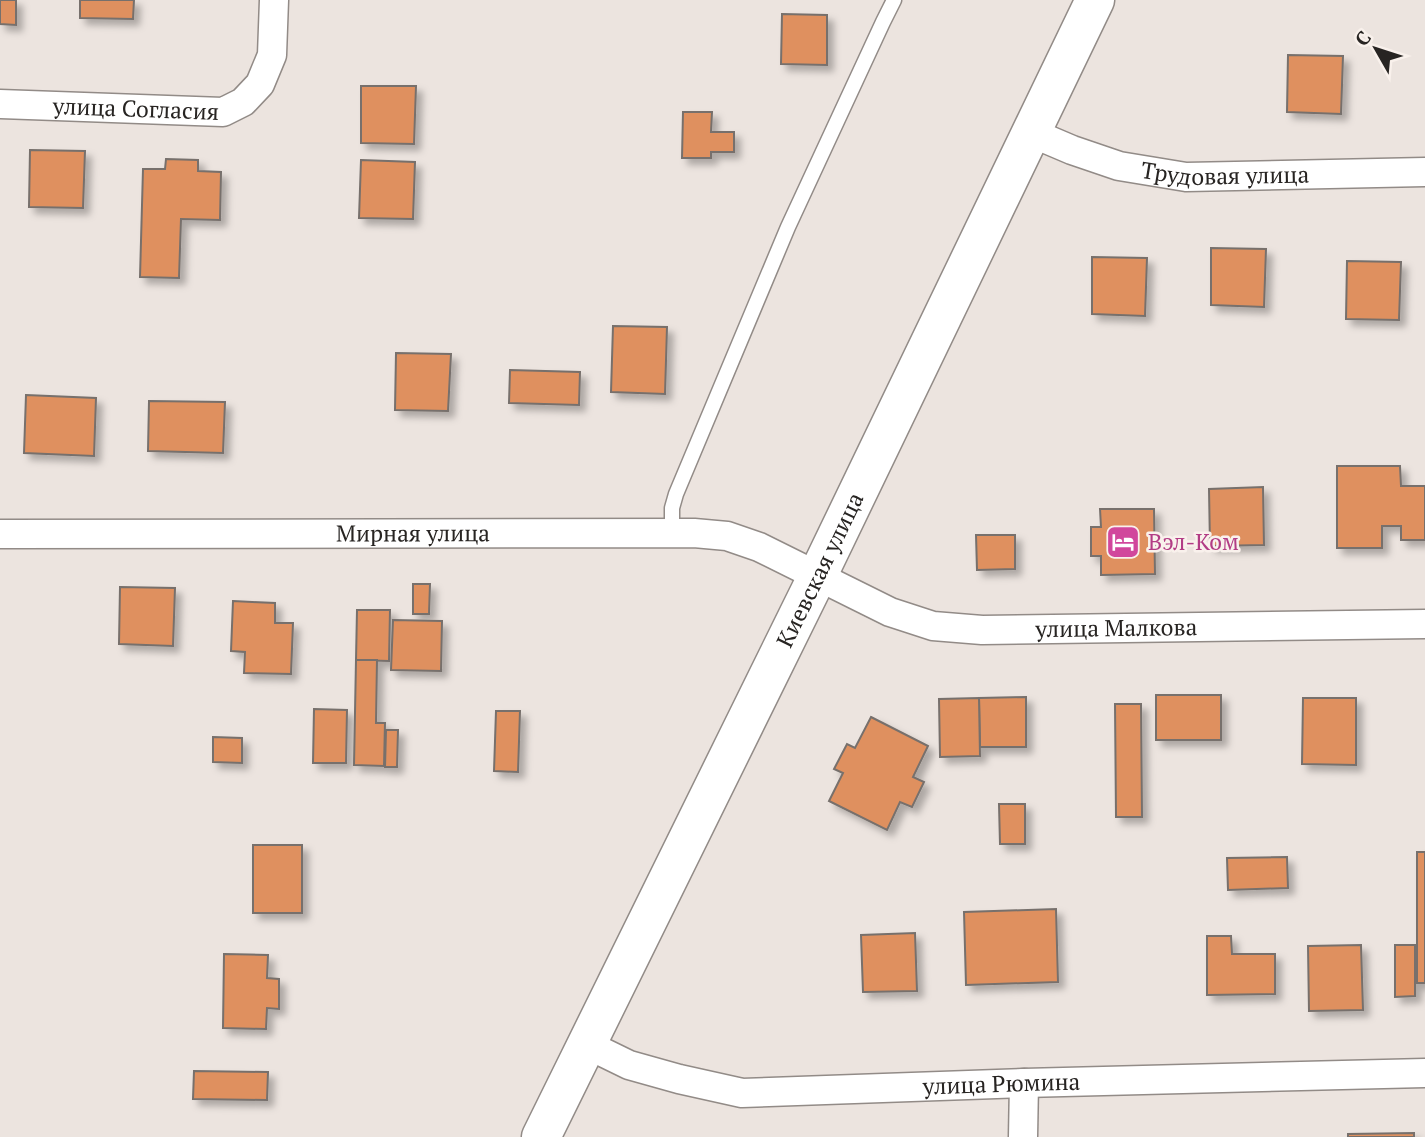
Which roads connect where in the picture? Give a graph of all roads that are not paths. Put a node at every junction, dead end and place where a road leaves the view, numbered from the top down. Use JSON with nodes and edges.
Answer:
{"nodes":[{"id":1,"x":274,"y":0,"type":"edge"},
{"id":2,"x":894,"y":0,"type":"edge"},
{"id":3,"x":1096,"y":0,"type":"edge"},
{"id":4,"x":0,"y":104,"type":"edge"},
{"id":5,"x":1032,"y":133,"type":"junction"},
{"id":6,"x":1425,"y":172,"type":"edge"},
{"id":7,"x":672,"y":533,"type":"junction"},
{"id":8,"x":0,"y":534,"type":"edge"},
{"id":9,"x":817,"y":577,"type":"junction"},
{"id":10,"x":1425,"y":624,"type":"edge"},
{"id":11,"x":586,"y":1044,"type":"junction"},
{"id":12,"x":1425,"y":1073,"type":"edge"},
{"id":13,"x":1024,"y":1083,"type":"junction"},
{"id":14,"x":541,"y":1137,"type":"edge"},
{"id":15,"x":1023,"y":1137,"type":"edge"}],
"edges":[{"from":1,"to":4,"type":"street","name":"улица Согласия"},
{"from":2,"to":7,"type":"lane"},
{"from":3,"to":5,"type":"main road","name":"Киевская улица"},
{"from":5,"to":6,"type":"street","name":"Трудовая улица"},
{"from":5,"to":9,"type":"main road","name":"Киевская улица"},
{"from":7,"to":8,"type":"street","name":"Мирная улица"},
{"from":7,"to":9,"type":"street","name":"Мирная улица"},
{"from":9,"to":10,"type":"street","name":"улица Малкова"},
{"from":9,"to":11,"type":"main road","name":"Киевская улица"},
{"from":11,"to":13,"type":"street","name":"улица Рюмина"},
{"from":11,"to":14,"type":"main road","name":"Киевская улица"},
{"from":12,"to":13,"type":"street","name":"улица Рюмина"},
{"from":13,"to":15,"type":"street"}]}
